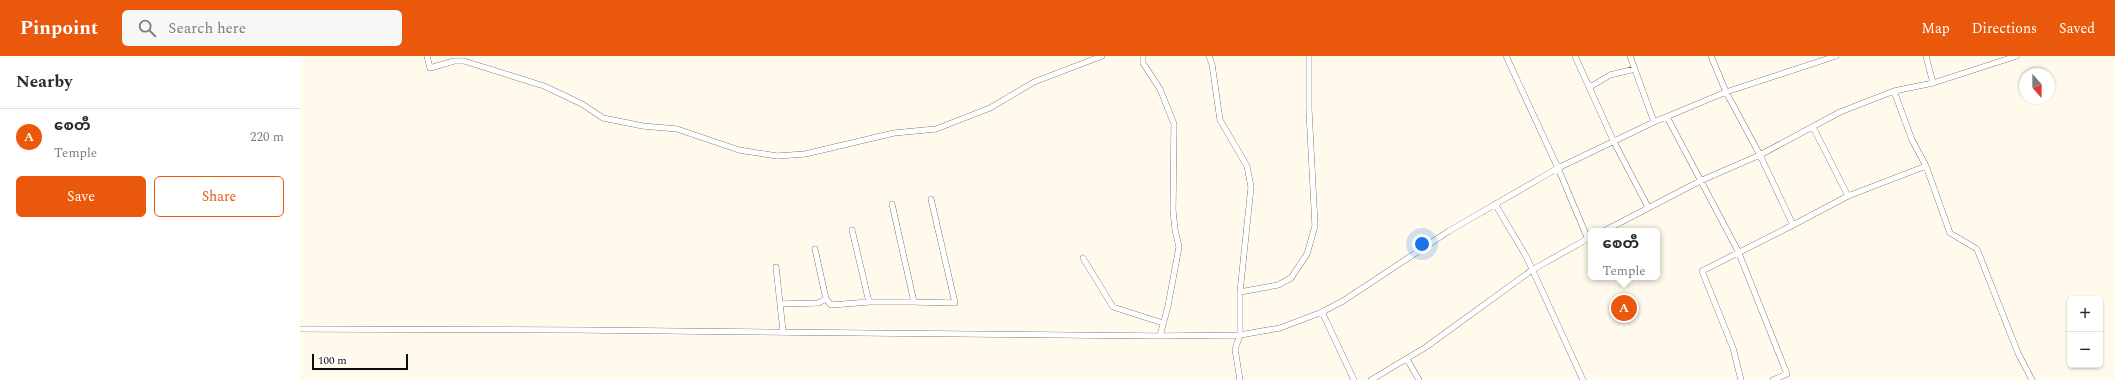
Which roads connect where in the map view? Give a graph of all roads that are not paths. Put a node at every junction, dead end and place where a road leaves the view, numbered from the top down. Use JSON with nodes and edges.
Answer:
{"nodes":[{"id":1,"x":428,"y":56,"type":"edge"},
{"id":2,"x":1102,"y":56,"type":"edge"},
{"id":3,"x":1143,"y":56,"type":"edge"},
{"id":4,"x":1209,"y":56,"type":"edge"},
{"id":5,"x":1309,"y":56,"type":"edge"},
{"id":6,"x":1506,"y":56,"type":"edge"},
{"id":7,"x":1576,"y":56,"type":"edge"},
{"id":8,"x":1630,"y":56,"type":"edge"},
{"id":9,"x":1711,"y":56,"type":"edge"},
{"id":10,"x":1836,"y":56,"type":"edge"},
{"id":11,"x":1926,"y":56,"type":"edge"},
{"id":12,"x":2017,"y":56,"type":"edge"},
{"id":13,"x":1635,"y":69,"type":"junction"},
{"id":14,"x":1933,"y":83,"type":"junction"},
{"id":15,"x":1590,"y":86,"type":"junction"},
{"id":16,"x":1894,"y":91,"type":"junction"},
{"id":17,"x":1726,"y":92,"type":"junction"},
{"id":18,"x":1667,"y":117,"type":"junction"},
{"id":19,"x":1654,"y":122,"type":"junction"},
{"id":20,"x":1813,"y":127,"type":"junction"},
{"id":21,"x":1614,"y":142,"type":"junction"},
{"id":22,"x":1760,"y":155,"type":"junction"},
{"id":23,"x":1926,"y":166,"type":"junction"},
{"id":24,"x":1558,"y":168,"type":"junction"},
{"id":25,"x":1700,"y":181,"type":"junction"},
{"id":26,"x":1848,"y":196,"type":"junction"},
{"id":27,"x":931,"y":199,"type":"dead end"},
{"id":28,"x":892,"y":204,"type":"dead end"},
{"id":29,"x":1495,"y":204,"type":"junction"},
{"id":30,"x":1648,"y":207,"type":"junction"},
{"id":31,"x":1793,"y":225,"type":"junction"},
{"id":32,"x":1610,"y":228,"type":"edge"},
{"id":33,"x":852,"y":230,"type":"dead end"},
{"id":34,"x":1588,"y":234,"type":"edge"},
{"id":35,"x":1588,"y":239,"type":"edge"},
{"id":36,"x":814,"y":249,"type":"dead end"},
{"id":37,"x":1738,"y":251,"type":"junction"},
{"id":38,"x":1084,"y":258,"type":"dead end"},
{"id":39,"x":776,"y":267,"type":"dead end"},
{"id":40,"x":1532,"y":270,"type":"junction"},
{"id":41,"x":1240,"y":292,"type":"junction"},
{"id":42,"x":826,"y":299,"type":"junction"},
{"id":43,"x":869,"y":302,"type":"junction"},
{"id":44,"x":914,"y":302,"type":"junction"},
{"id":45,"x":780,"y":304,"type":"junction"},
{"id":46,"x":1322,"y":312,"type":"junction"},
{"id":47,"x":1163,"y":323,"type":"junction"},
{"id":48,"x":300,"y":329,"type":"edge"},
{"id":49,"x":783,"y":332,"type":"junction"},
{"id":50,"x":1240,"y":335,"type":"junction"},
{"id":51,"x":1160,"y":336,"type":"junction"},
{"id":52,"x":1408,"y":358,"type":"junction"},
{"id":53,"x":1240,"y":380,"type":"edge"},
{"id":54,"x":1354,"y":380,"type":"edge"},
{"id":55,"x":1371,"y":380,"type":"edge"},
{"id":56,"x":1419,"y":380,"type":"edge"},
{"id":57,"x":1583,"y":380,"type":"edge"},
{"id":58,"x":1741,"y":380,"type":"edge"},
{"id":59,"x":1773,"y":380,"type":"edge"},
{"id":60,"x":2032,"y":380,"type":"edge"}],
"edges":[{"from":1,"to":2,"type":"street"},
{"from":3,"to":47,"type":"street"},
{"from":4,"to":41,"type":"street"},
{"from":5,"to":41,"type":"street"},
{"from":6,"to":24,"type":"street"},
{"from":7,"to":15,"type":"street"},
{"from":8,"to":13,"type":"street"},
{"from":9,"to":17,"type":"street"},
{"from":10,"to":17,"type":"street"},
{"from":11,"to":14,"type":"street"},
{"from":12,"to":14,"type":"street"},
{"from":13,"to":15,"type":"street"},
{"from":13,"to":19,"type":"street"},
{"from":14,"to":16,"type":"street"},
{"from":15,"to":21,"type":"street"},
{"from":16,"to":20,"type":"street"},
{"from":16,"to":23,"type":"street"},
{"from":17,"to":18,"type":"street"},
{"from":17,"to":22,"type":"street"},
{"from":18,"to":19,"type":"street"},
{"from":18,"to":25,"type":"street"},
{"from":19,"to":21,"type":"street"},
{"from":20,"to":22,"type":"street"},
{"from":20,"to":26,"type":"street"},
{"from":21,"to":24,"type":"street"},
{"from":21,"to":30,"type":"street"},
{"from":22,"to":25,"type":"street"},
{"from":22,"to":31,"type":"street"},
{"from":23,"to":26,"type":"street"},
{"from":23,"to":60,"type":"street"},
{"from":24,"to":29,"type":"street"},
{"from":24,"to":34,"type":"street"},
{"from":25,"to":30,"type":"street"},
{"from":25,"to":37,"type":"street"},
{"from":26,"to":31,"type":"street"},
{"from":27,"to":44,"type":"street"},
{"from":28,"to":44,"type":"street"},
{"from":29,"to":40,"type":"street"},
{"from":29,"to":46,"type":"street"},
{"from":30,"to":32,"type":"street"},
{"from":31,"to":37,"type":"street"},
{"from":33,"to":43,"type":"street"},
{"from":35,"to":40,"type":"street"},
{"from":36,"to":42,"type":"street"},
{"from":37,"to":58,"type":"street"},
{"from":37,"to":59,"type":"street"},
{"from":38,"to":47,"type":"street"},
{"from":39,"to":45,"type":"street"},
{"from":40,"to":52,"type":"street"},
{"from":40,"to":57,"type":"street"},
{"from":41,"to":50,"type":"street"},
{"from":42,"to":43,"type":"street"},
{"from":42,"to":45,"type":"street"},
{"from":43,"to":44,"type":"street"},
{"from":45,"to":49,"type":"street"},
{"from":46,"to":50,"type":"street"},
{"from":46,"to":54,"type":"street"},
{"from":47,"to":51,"type":"street"},
{"from":48,"to":49,"type":"street"},
{"from":49,"to":51,"type":"street"},
{"from":50,"to":51,"type":"street"},
{"from":50,"to":53,"type":"street"},
{"from":52,"to":55,"type":"street"},
{"from":52,"to":56,"type":"street"}]}
